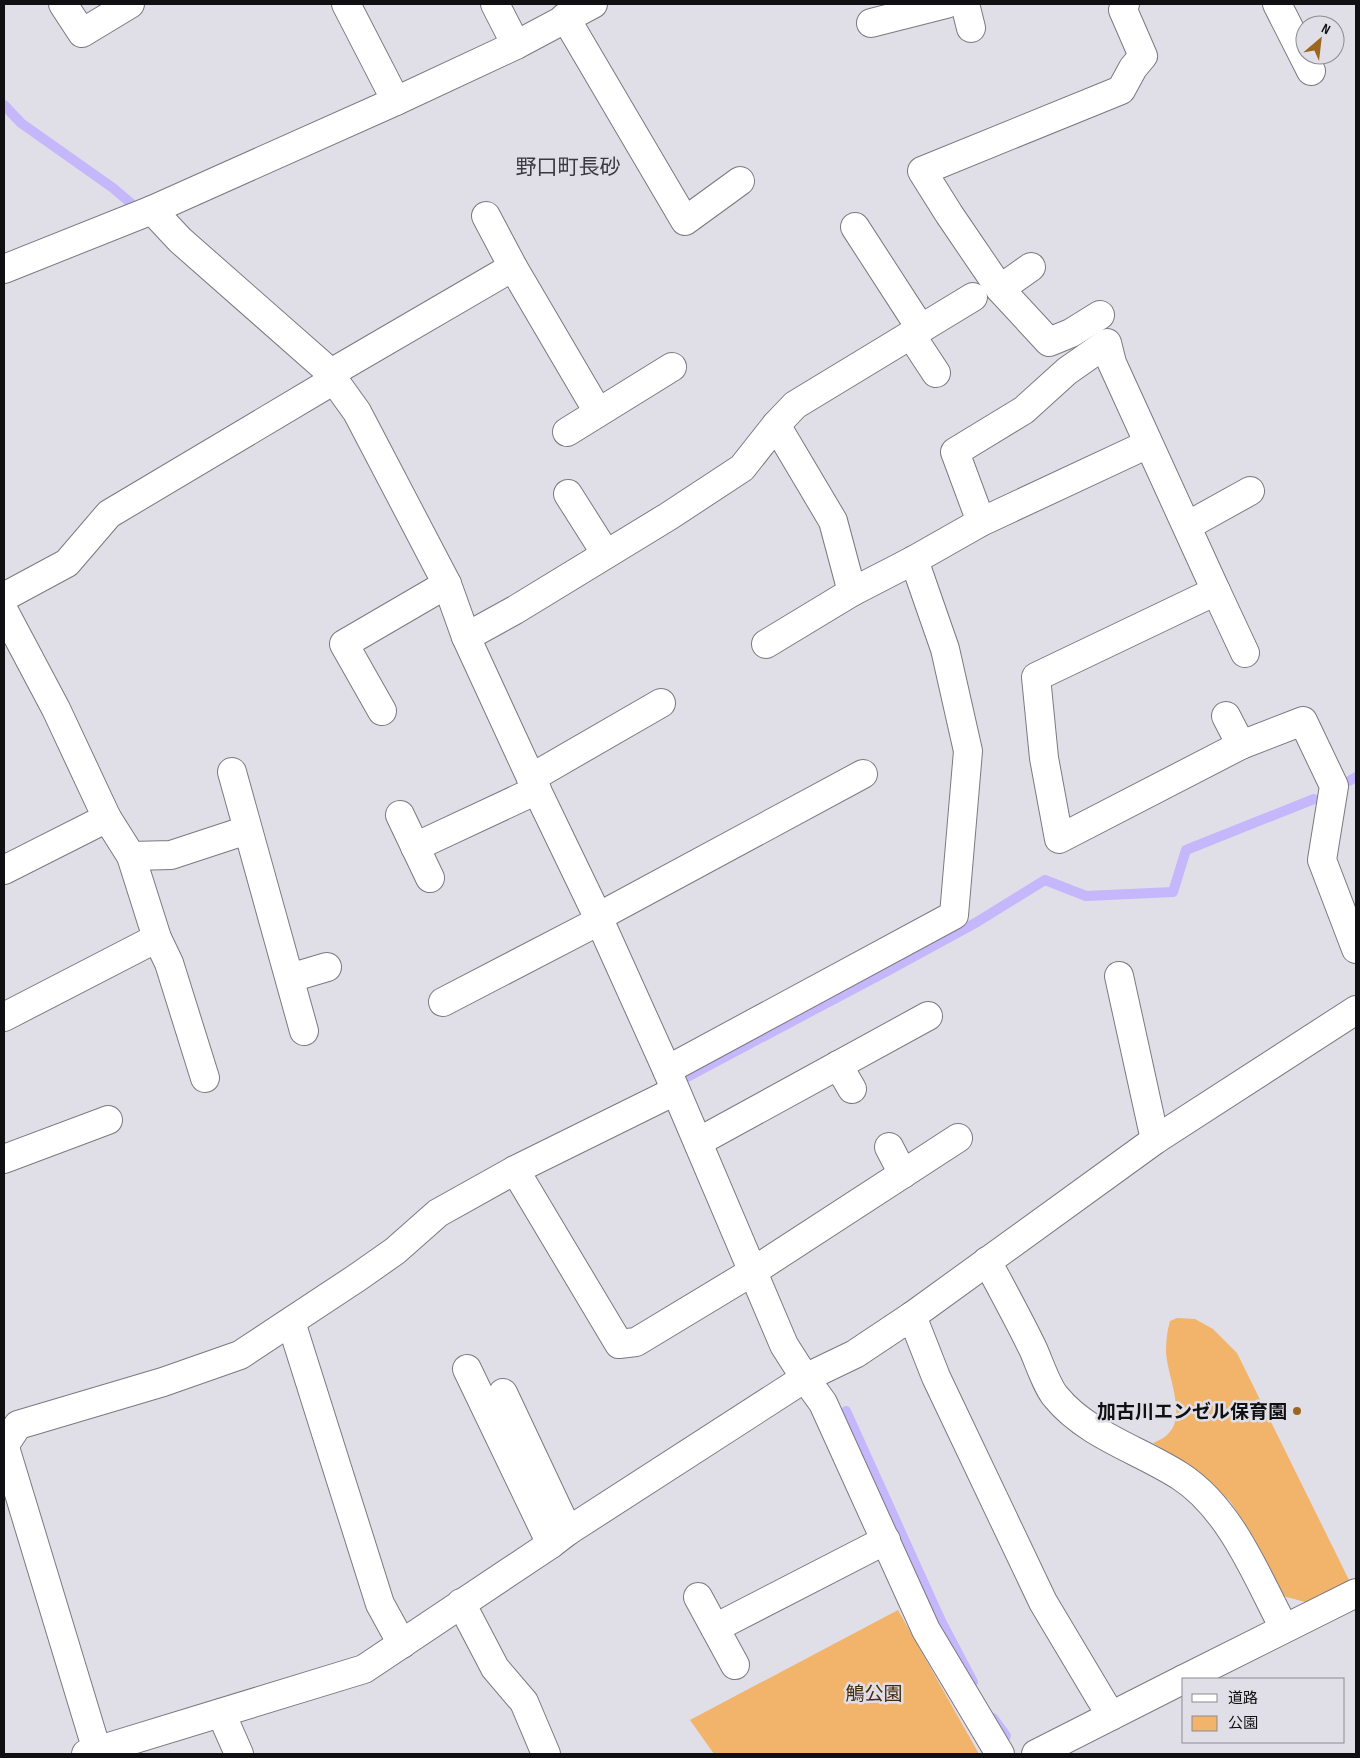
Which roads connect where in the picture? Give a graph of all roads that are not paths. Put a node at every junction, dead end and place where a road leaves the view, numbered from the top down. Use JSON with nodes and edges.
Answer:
{"nodes":[{"id":1,"x":63,"y":4,"type":"edge"},
{"id":2,"x":130,"y":4,"type":"edge"},
{"id":3,"x":346,"y":4,"type":"edge"},
{"id":4,"x":495,"y":4,"type":"edge"},
{"id":5,"x":593,"y":4,"type":"edge"},
{"id":6,"x":946,"y":4,"type":"edge"},
{"id":7,"x":1125,"y":4,"type":"edge"},
{"id":8,"x":1277,"y":4,"type":"edge"},
{"id":9,"x":565,"y":17,"type":"junction"},
{"id":10,"x":871,"y":23,"type":"dead end"},
{"id":11,"x":516,"y":45,"type":"junction"},
{"id":12,"x":1311,"y":71,"type":"dead end"},
{"id":13,"x":396,"y":101,"type":"junction"},
{"id":14,"x":740,"y":181,"type":"dead end"},
{"id":15,"x":152,"y":210,"type":"junction"},
{"id":16,"x":486,"y":216,"type":"dead end"},
{"id":17,"x":855,"y":227,"type":"dead end"},
{"id":18,"x":513,"y":267,"type":"junction"},
{"id":19,"x":1031,"y":267,"type":"dead end"},
{"id":20,"x":4,"y":269,"type":"edge"},
{"id":21,"x":1000,"y":290,"type":"junction"},
{"id":22,"x":973,"y":297,"type":"dead end"},
{"id":23,"x":1100,"y":315,"type":"dead end"},
{"id":24,"x":916,"y":332,"type":"junction"},
{"id":25,"x":672,"y":367,"type":"dead end"},
{"id":26,"x":936,"y":373,"type":"dead end"},
{"id":27,"x":333,"y":377,"type":"junction"},
{"id":28,"x":598,"y":412,"type":"junction"},
{"id":29,"x":776,"y":425,"type":"junction"},
{"id":30,"x":567,"y":432,"type":"dead end"},
{"id":31,"x":1148,"y":444,"type":"junction"},
{"id":32,"x":1250,"y":491,"type":"dead end"},
{"id":33,"x":568,"y":494,"type":"dead end"},
{"id":34,"x":981,"y":522,"type":"junction"},
{"id":35,"x":1187,"y":526,"type":"junction"},
{"id":36,"x":606,"y":554,"type":"junction"},
{"id":37,"x":914,"y":560,"type":"junction"},
{"id":38,"x":446,"y":584,"type":"junction"},
{"id":39,"x":1216,"y":591,"type":"junction"},
{"id":40,"x":852,"y":592,"type":"junction"},
{"id":41,"x":4,"y":597,"type":"edge"},
{"id":42,"x":4,"y":612,"type":"edge"},
{"id":43,"x":466,"y":637,"type":"junction"},
{"id":44,"x":766,"y":644,"type":"dead end"},
{"id":45,"x":1245,"y":653,"type":"dead end"},
{"id":46,"x":661,"y":703,"type":"dead end"},
{"id":47,"x":382,"y":711,"type":"dead end"},
{"id":48,"x":1226,"y":716,"type":"dead end"},
{"id":49,"x":1240,"y":745,"type":"junction"},
{"id":50,"x":232,"y":772,"type":"dead end"},
{"id":51,"x":863,"y":774,"type":"dead end"},
{"id":52,"x":534,"y":784,"type":"junction"},
{"id":53,"x":400,"y":815,"type":"dead end"},
{"id":54,"x":107,"y":818,"type":"junction"},
{"id":55,"x":248,"y":830,"type":"junction"},
{"id":56,"x":415,"y":847,"type":"junction"},
{"id":57,"x":131,"y":856,"type":"junction"},
{"id":58,"x":4,"y":870,"type":"edge"},
{"id":59,"x":430,"y":878,"type":"dead end"},
{"id":60,"x":599,"y":919,"type":"junction"},
{"id":61,"x":157,"y":938,"type":"junction"},
{"id":62,"x":1356,"y":949,"type":"edge"},
{"id":63,"x":327,"y":967,"type":"dead end"},
{"id":64,"x":1119,"y":976,"type":"dead end"},
{"id":65,"x":290,"y":978,"type":"junction"},
{"id":66,"x":443,"y":1002,"type":"dead end"},
{"id":67,"x":1356,"y":1010,"type":"edge"},
{"id":68,"x":928,"y":1016,"type":"dead end"},
{"id":69,"x":4,"y":1017,"type":"edge"},
{"id":70,"x":304,"y":1031,"type":"dead end"},
{"id":71,"x":838,"y":1065,"type":"junction"},
{"id":72,"x":205,"y":1078,"type":"dead end"},
{"id":73,"x":671,"y":1081,"type":"junction"},
{"id":74,"x":852,"y":1089,"type":"dead end"},
{"id":75,"x":108,"y":1120,"type":"dead end"},
{"id":76,"x":958,"y":1138,"type":"dead end"},
{"id":77,"x":1155,"y":1140,"type":"junction"},
{"id":78,"x":698,"y":1142,"type":"junction"},
{"id":79,"x":889,"y":1147,"type":"dead end"},
{"id":80,"x":4,"y":1159,"type":"edge"},
{"id":81,"x":515,"y":1170,"type":"junction"},
{"id":82,"x":903,"y":1174,"type":"junction"},
{"id":83,"x":987,"y":1262,"type":"junction"},
{"id":84,"x":752,"y":1272,"type":"junction"},
{"id":85,"x":912,"y":1316,"type":"junction"},
{"id":86,"x":291,"y":1322,"type":"junction"},
{"id":87,"x":467,"y":1369,"type":"dead end"},
{"id":88,"x":805,"y":1378,"type":"junction"},
{"id":89,"x":503,"y":1392,"type":"dead end"},
{"id":90,"x":4,"y":1445,"type":"edge"},
{"id":91,"x":560,"y":1537,"type":"junction"},
{"id":92,"x":886,"y":1540,"type":"junction"},
{"id":93,"x":1356,"y":1593,"type":"edge"},
{"id":94,"x":698,"y":1597,"type":"dead end"},
{"id":95,"x":461,"y":1603,"type":"junction"},
{"id":96,"x":715,"y":1628,"type":"junction"},
{"id":97,"x":1284,"y":1628,"type":"junction"},
{"id":98,"x":402,"y":1644,"type":"junction"},
{"id":99,"x":735,"y":1665,"type":"dead end"},
{"id":100,"x":1186,"y":1678,"type":"edge"},
{"id":101,"x":1182,"y":1680,"type":"edge"},
{"id":102,"x":221,"y":1713,"type":"junction"},
{"id":103,"x":1111,"y":1716,"type":"junction"},
{"id":104,"x":94,"y":1753,"type":"edge"},
{"id":105,"x":239,"y":1754,"type":"edge"},
{"id":106,"x":546,"y":1754,"type":"edge"},
{"id":107,"x":1000,"y":1754,"type":"edge"},
{"id":108,"x":1036,"y":1754,"type":"edge"}],
"edges":[{"from":1,"to":2,"type":"street"},
{"from":3,"to":13,"type":"street"},
{"from":4,"to":11,"type":"street"},
{"from":5,"to":9,"type":"street"},
{"from":6,"to":10,"type":"street"},
{"from":7,"to":21,"type":"street"},
{"from":8,"to":12,"type":"street"},
{"from":9,"to":11,"type":"street"},
{"from":9,"to":14,"type":"street"},
{"from":11,"to":13,"type":"street"},
{"from":13,"to":15,"type":"street"},
{"from":15,"to":20,"type":"street"},
{"from":15,"to":27,"type":"street"},
{"from":16,"to":18,"type":"street"},
{"from":17,"to":24,"type":"street"},
{"from":18,"to":27,"type":"street"},
{"from":18,"to":28,"type":"street"},
{"from":19,"to":21,"type":"street"},
{"from":21,"to":23,"type":"street"},
{"from":22,"to":24,"type":"street"},
{"from":24,"to":26,"type":"street"},
{"from":24,"to":29,"type":"street"},
{"from":25,"to":28,"type":"street"},
{"from":27,"to":38,"type":"street"},
{"from":27,"to":41,"type":"street"},
{"from":28,"to":30,"type":"street"},
{"from":29,"to":36,"type":"street"},
{"from":29,"to":40,"type":"street"},
{"from":31,"to":34,"type":"street"},
{"from":31,"to":34,"type":"street"},
{"from":31,"to":35,"type":"street"},
{"from":32,"to":35,"type":"street"},
{"from":33,"to":36,"type":"street"},
{"from":34,"to":37,"type":"street"},
{"from":35,"to":39,"type":"street"},
{"from":36,"to":43,"type":"street"},
{"from":37,"to":40,"type":"street"},
{"from":37,"to":73,"type":"street"},
{"from":38,"to":43,"type":"street"},
{"from":38,"to":47,"type":"street"},
{"from":39,"to":45,"type":"street"},
{"from":39,"to":49,"type":"street"},
{"from":40,"to":44,"type":"street"},
{"from":42,"to":54,"type":"street"},
{"from":43,"to":52,"type":"street"},
{"from":46,"to":52,"type":"street"},
{"from":48,"to":49,"type":"street"},
{"from":49,"to":62,"type":"street"},
{"from":50,"to":55,"type":"street"},
{"from":51,"to":60,"type":"street"},
{"from":52,"to":56,"type":"street"},
{"from":52,"to":60,"type":"street"},
{"from":53,"to":56,"type":"street"},
{"from":54,"to":57,"type":"street"},
{"from":54,"to":58,"type":"street"},
{"from":55,"to":57,"type":"street"},
{"from":55,"to":65,"type":"street"},
{"from":56,"to":59,"type":"street"},
{"from":57,"to":61,"type":"street"},
{"from":60,"to":66,"type":"street"},
{"from":60,"to":73,"type":"street"},
{"from":61,"to":69,"type":"street"},
{"from":61,"to":72,"type":"street"},
{"from":63,"to":65,"type":"street"},
{"from":64,"to":77,"type":"street"},
{"from":65,"to":70,"type":"street"},
{"from":67,"to":77,"type":"street"},
{"from":68,"to":71,"type":"street"},
{"from":71,"to":74,"type":"street"},
{"from":71,"to":78,"type":"street"},
{"from":73,"to":78,"type":"street"},
{"from":73,"to":81,"type":"street"},
{"from":75,"to":80,"type":"street"},
{"from":76,"to":82,"type":"street"},
{"from":77,"to":83,"type":"street"},
{"from":78,"to":84,"type":"street"},
{"from":79,"to":82,"type":"street"},
{"from":81,"to":84,"type":"street"},
{"from":81,"to":86,"type":"street"},
{"from":82,"to":84,"type":"street"},
{"from":83,"to":85,"type":"street"},
{"from":83,"to":97,"type":"street"},
{"from":84,"to":88,"type":"street"},
{"from":85,"to":88,"type":"street"},
{"from":85,"to":103,"type":"street"},
{"from":86,"to":90,"type":"street"},
{"from":86,"to":98,"type":"street"},
{"from":87,"to":91,"type":"street"},
{"from":88,"to":91,"type":"street"},
{"from":88,"to":92,"type":"street"},
{"from":89,"to":91,"type":"street"},
{"from":90,"to":104,"type":"street"},
{"from":91,"to":95,"type":"street"},
{"from":92,"to":96,"type":"street"},
{"from":92,"to":107,"type":"street"},
{"from":93,"to":97,"type":"street"},
{"from":94,"to":96,"type":"street"},
{"from":95,"to":98,"type":"street"},
{"from":95,"to":106,"type":"street"},
{"from":96,"to":99,"type":"street"},
{"from":97,"to":100,"type":"street"},
{"from":98,"to":102,"type":"street"},
{"from":101,"to":103,"type":"street"},
{"from":102,"to":104,"type":"street"},
{"from":102,"to":105,"type":"street"},
{"from":103,"to":108,"type":"street"}]}
